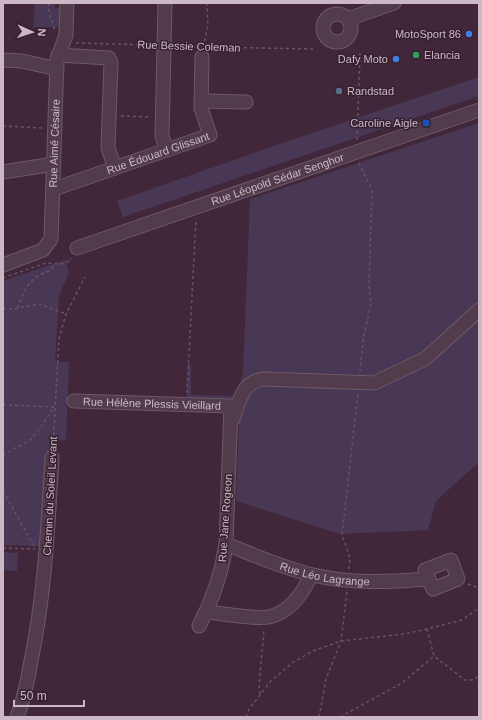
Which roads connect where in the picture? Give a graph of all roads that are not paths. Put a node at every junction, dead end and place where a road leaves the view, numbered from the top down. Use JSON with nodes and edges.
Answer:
{"nodes":[{"id":1,"x":67,"y":3,"type":"edge"},
{"id":2,"x":165,"y":3,"type":"edge"},
{"id":3,"x":394,"y":3,"type":"edge"},
{"id":4,"x":348,"y":19,"type":"dead end"},
{"id":5,"x":202,"y":52,"type":"road end"},
{"id":6,"x":58,"y":56,"type":"junction"},
{"id":7,"x":3,"y":60,"type":"edge"},
{"id":8,"x":57,"y":69,"type":"junction"},
{"id":9,"x":201,"y":100,"type":"junction"},
{"id":10,"x":246,"y":102,"type":"dead end"},
{"id":11,"x":479,"y":110,"type":"edge"},
{"id":12,"x":167,"y":150,"type":"junction"},
{"id":13,"x":54,"y":164,"type":"junction"},
{"id":14,"x":115,"y":168,"type":"junction"},
{"id":15,"x":3,"y":172,"type":"edge"},
{"id":16,"x":54,"y":189,"type":"junction"},
{"id":17,"x":74,"y":251,"type":"road end"},
{"id":18,"x":3,"y":264,"type":"edge"},
{"id":19,"x":479,"y":310,"type":"edge"},
{"id":20,"x":74,"y":401,"type":"dead end"},
{"id":21,"x":231,"y":406,"type":"joint"},
{"id":22,"x":230,"y":428,"type":"junction"},
{"id":23,"x":52,"y":457,"type":"road end"},
{"id":24,"x":226,"y":544,"type":"junction"},
{"id":25,"x":311,"y":575,"type":"junction"},
{"id":26,"x":428,"y":579,"type":"dead end"},
{"id":27,"x":206,"y":612,"type":"junction"},
{"id":28,"x":199,"y":626,"type":"dead end"},
{"id":29,"x":17,"y":717,"type":"edge"}],
"edges":[{"from":1,"to":6,"type":"street","name":"Rue Aimé Césaire"},
{"from":2,"to":12,"type":"street"},
{"from":3,"to":4,"type":"street"},
{"from":5,"to":9,"type":"street","name":"Rue Édouard Glissant"},
{"from":6,"to":8,"type":"street","name":"Rue Aimé Césaire"},
{"from":6,"to":14,"type":"street"},
{"from":7,"to":8,"type":"street"},
{"from":8,"to":13,"type":"street","name":"Rue Aimé Césaire"},
{"from":9,"to":10,"type":"street"},
{"from":9,"to":12,"type":"street","name":"Rue Édouard Glissant"},
{"from":11,"to":17,"type":"street","name":"Rue Léopold Sédar Senghor"},
{"from":12,"to":14,"type":"street","name":"Rue Édouard Glissant"},
{"from":13,"to":15,"type":"street"},
{"from":13,"to":16,"type":"street","name":"Rue Aimé Césaire"},
{"from":14,"to":16,"type":"street","name":"Rue Édouard Glissant"},
{"from":16,"to":18,"type":"street","name":"Rue Aimé Césaire"},
{"from":19,"to":22,"type":"street"},
{"from":20,"to":21,"type":"street","name":"Rue Hélène Plessis Vieillard"},
{"from":21,"to":22,"type":"street","name":"Rue Jane Rogeon"},
{"from":22,"to":24,"type":"street","name":"Rue Jane Rogeon"},
{"from":23,"to":29,"type":"street","name":"Chemin du Soleil Levant"},
{"from":24,"to":25,"type":"street","name":"Rue Léo Lagrange"},
{"from":24,"to":27,"type":"street","name":"Rue Jane Rogeon"},
{"from":25,"to":26,"type":"street","name":"Rue Léo Lagrange"},
{"from":25,"to":27,"type":"street"},
{"from":27,"to":28,"type":"street","name":"Rue Jane Rogeon"}]}
